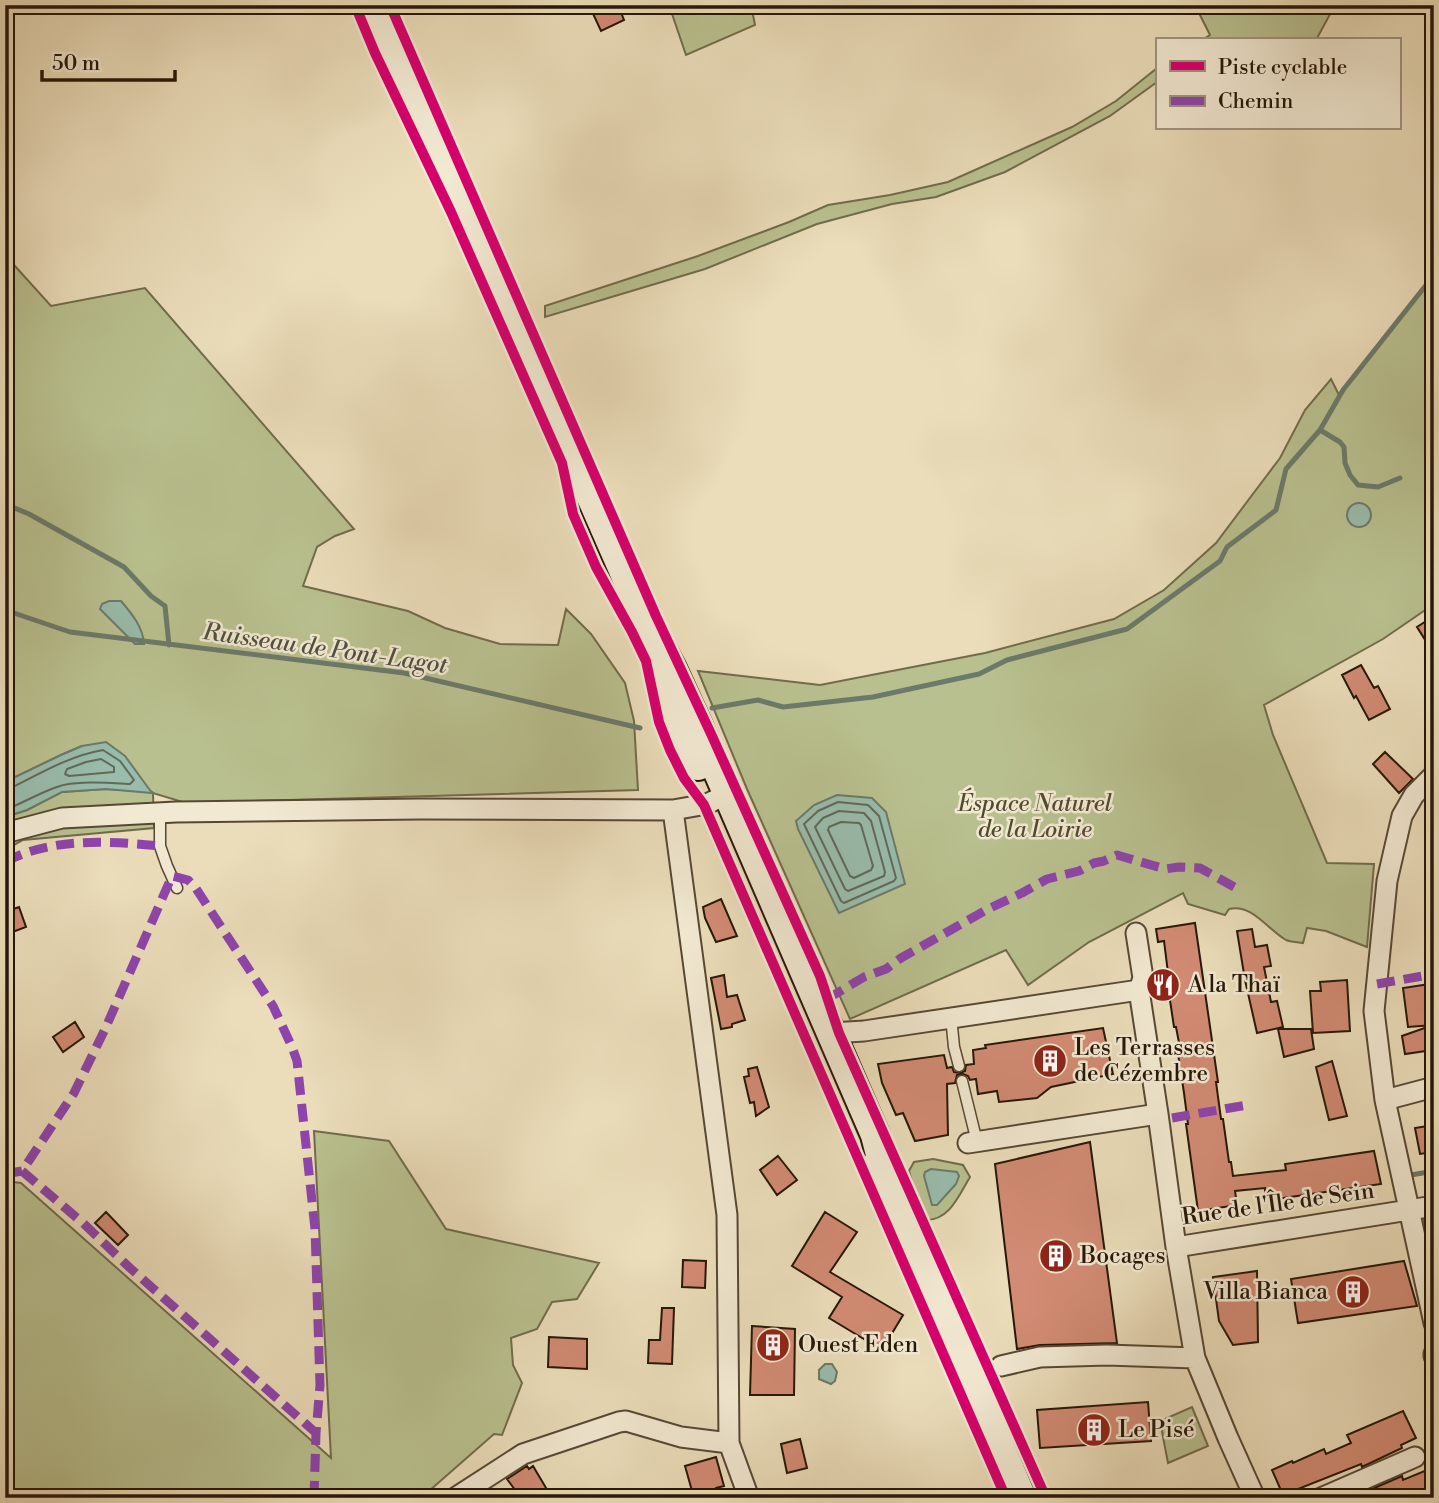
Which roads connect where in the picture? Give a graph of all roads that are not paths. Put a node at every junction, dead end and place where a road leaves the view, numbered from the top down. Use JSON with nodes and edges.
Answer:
{"nodes":[{"id":1,"x":375,"y":5,"type":"edge"},
{"id":2,"x":1434,"y":775,"type":"edge"},
{"id":3,"x":720,"y":797,"type":"junction"},
{"id":4,"x":673,"y":810,"type":"junction"},
{"id":5,"x":160,"y":813,"type":"junction"},
{"id":6,"x":5,"y":833,"type":"edge"},
{"id":7,"x":177,"y":888,"type":"dead end"},
{"id":8,"x":1136,"y":933,"type":"dead end"},
{"id":9,"x":1139,"y":990,"type":"junction"},
{"id":10,"x":806,"y":1010,"type":"junction"},
{"id":11,"x":951,"y":1017,"type":"junction"},
{"id":12,"x":831,"y":1033,"type":"junction"},
{"id":13,"x":959,"y":1066,"type":"dead end"},
{"id":14,"x":962,"y":1082,"type":"dead end"},
{"id":15,"x":1434,"y":1087,"type":"edge"},
{"id":16,"x":1385,"y":1100,"type":"junction"},
{"id":17,"x":1158,"y":1114,"type":"junction"},
{"id":18,"x":972,"y":1142,"type":"joint"},
{"id":19,"x":886,"y":1178,"type":"junction"},
{"id":20,"x":1434,"y":1206,"type":"edge"},
{"id":21,"x":1408,"y":1211,"type":"junction"},
{"id":22,"x":1176,"y":1247,"type":"junction"},
{"id":23,"x":1434,"y":1323,"type":"edge"},
{"id":24,"x":1195,"y":1358,"type":"junction"},
{"id":25,"x":1001,"y":1366,"type":"dead end"},
{"id":26,"x":729,"y":1443,"type":"junction"},
{"id":27,"x":1415,"y":1457,"type":"dead end"},
{"id":28,"x":455,"y":1498,"type":"edge"},
{"id":29,"x":748,"y":1498,"type":"edge"},
{"id":30,"x":1022,"y":1498,"type":"edge"},
{"id":31,"x":1255,"y":1498,"type":"edge"},
{"id":32,"x":1321,"y":1498,"type":"edge"}],
"edges":[{"from":1,"to":3,"type":"main road"},
{"from":2,"to":16,"type":"street"},
{"from":3,"to":4,"type":"street"},
{"from":3,"to":10,"type":"main road"},
{"from":3,"to":12,"type":"main road"},
{"from":4,"to":5,"type":"street"},
{"from":4,"to":26,"type":"street"},
{"from":5,"to":6,"type":"street"},
{"from":5,"to":7,"type":"lane"},
{"from":8,"to":9,"type":"street","name":"Rue de l'Île de Sein"},
{"from":9,"to":11,"type":"street"},
{"from":9,"to":17,"type":"street","name":"Rue de l'Île de Sein"},
{"from":10,"to":12,"type":"main road"},
{"from":10,"to":19,"type":"main road"},
{"from":11,"to":12,"type":"street"},
{"from":11,"to":13,"type":"lane"},
{"from":12,"to":19,"type":"main road"},
{"from":14,"to":18,"type":"lane"},
{"from":15,"to":16,"type":"street"},
{"from":16,"to":21,"type":"street"},
{"from":17,"to":18,"type":"street"},
{"from":17,"to":22,"type":"street","name":"Rue de l'Île de Sein"},
{"from":19,"to":30,"type":"main road"},
{"from":20,"to":21,"type":"street","name":"Rue de l'Île de Sein"},
{"from":21,"to":22,"type":"street","name":"Rue de l'Île de Sein"},
{"from":21,"to":23,"type":"street"},
{"from":22,"to":24,"type":"street"},
{"from":24,"to":25,"type":"street"},
{"from":24,"to":31,"type":"street"},
{"from":26,"to":28,"type":"street"},
{"from":26,"to":29,"type":"street"},
{"from":27,"to":32,"type":"street"}]}
